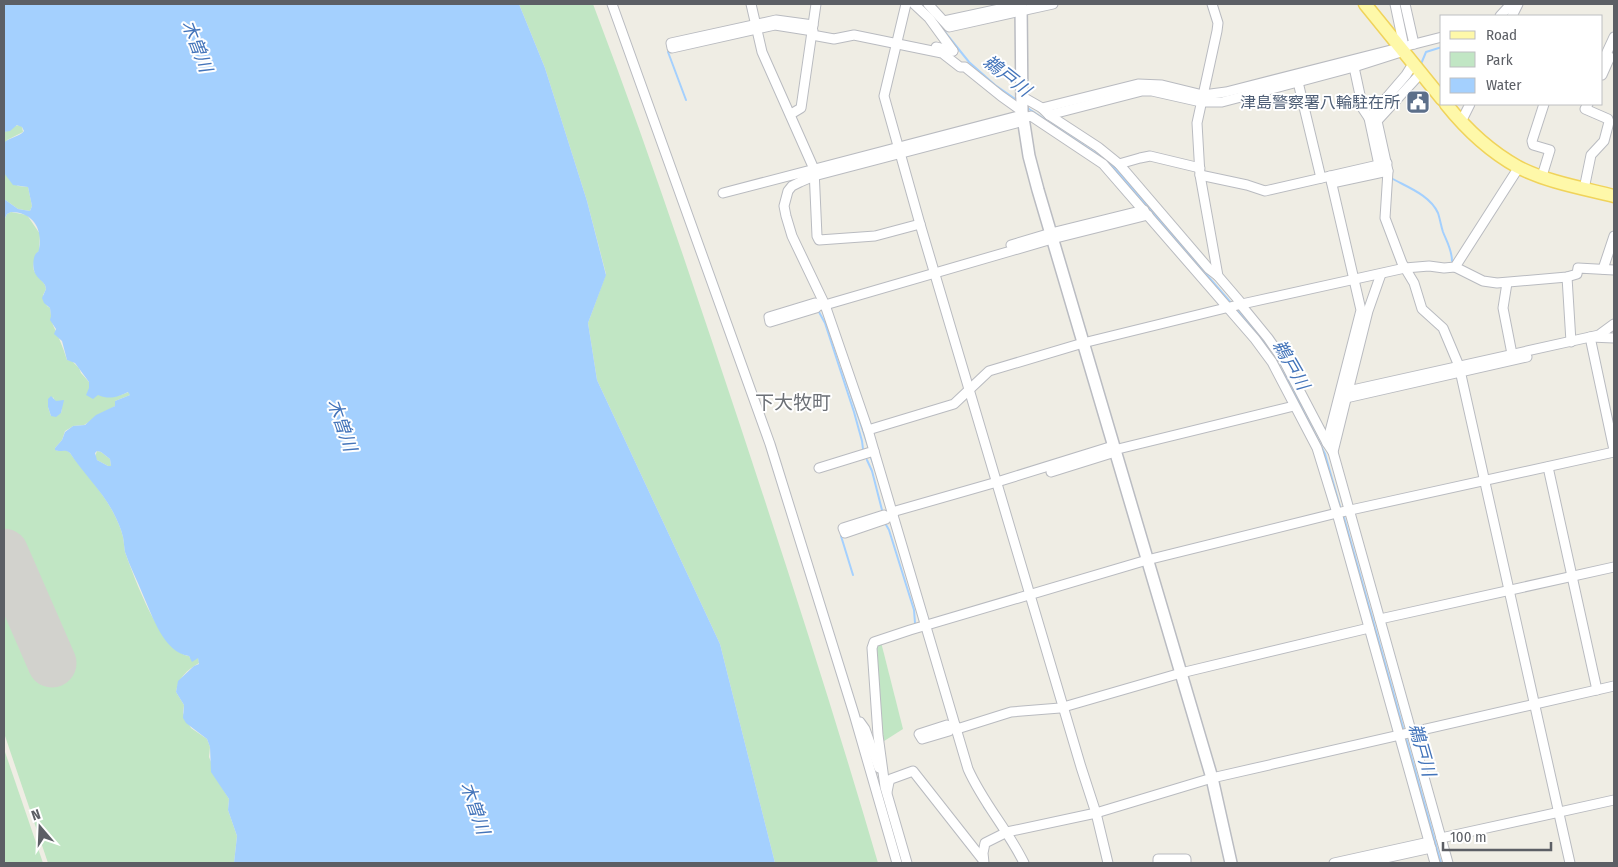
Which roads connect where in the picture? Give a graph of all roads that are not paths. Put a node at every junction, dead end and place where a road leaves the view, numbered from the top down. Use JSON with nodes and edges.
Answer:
{"nodes":[{"id":1,"x":612,"y":4,"type":"edge"},
{"id":2,"x":751,"y":4,"type":"edge"},
{"id":3,"x":816,"y":4,"type":"edge"},
{"id":4,"x":906,"y":4,"type":"edge"},
{"id":5,"x":914,"y":4,"type":"edge"},
{"id":6,"x":928,"y":4,"type":"edge"},
{"id":7,"x":1053,"y":4,"type":"edge"},
{"id":8,"x":1212,"y":4,"type":"edge"},
{"id":9,"x":1366,"y":4,"type":"edge"},
{"id":10,"x":1395,"y":4,"type":"edge"},
{"id":11,"x":1405,"y":4,"type":"edge"},
{"id":12,"x":1511,"y":4,"type":"edge"},
{"id":13,"x":1022,"y":6,"type":"edge"},
{"id":14,"x":1501,"y":15,"type":"edge"},
{"id":15,"x":756,"y":26,"type":"junction"},
{"id":16,"x":813,"y":30,"type":"junction"},
{"id":17,"x":1614,"y":37,"type":"edge"},
{"id":18,"x":1440,"y":38,"type":"edge"},
{"id":19,"x":897,"y":42,"type":"junction"},
{"id":20,"x":1414,"y":44,"type":"junction"},
{"id":21,"x":1402,"y":49,"type":"junction"},
{"id":22,"x":1614,"y":49,"type":"edge"},
{"id":23,"x":950,"y":54,"type":"junction"},
{"id":24,"x":1603,"y":61,"type":"edge"},
{"id":25,"x":1354,"y":67,"type":"junction"},
{"id":26,"x":1417,"y":69,"type":"junction"},
{"id":27,"x":1603,"y":73,"type":"edge"},
{"id":28,"x":1298,"y":82,"type":"junction"},
{"id":29,"x":1440,"y":97,"type":"edge"},
{"id":30,"x":1202,"y":99,"type":"junction"},
{"id":31,"x":1447,"y":105,"type":"edge"},
{"id":32,"x":1470,"y":105,"type":"edge"},
{"id":33,"x":1544,"y":105,"type":"edge"},
{"id":34,"x":1587,"y":105,"type":"edge"},
{"id":35,"x":1022,"y":110,"type":"junction"},
{"id":36,"x":1045,"y":111,"type":"junction"},
{"id":37,"x":791,"y":114,"type":"junction"},
{"id":38,"x":1369,"y":118,"type":"junction"},
{"id":39,"x":1461,"y":122,"type":"junction"},
{"id":40,"x":899,"y":150,"type":"junction"},
{"id":41,"x":1119,"y":164,"type":"junction"},
{"id":42,"x":1385,"y":167,"type":"junction"},
{"id":43,"x":1519,"y":167,"type":"junction"},
{"id":44,"x":1200,"y":172,"type":"junction"},
{"id":45,"x":814,"y":173,"type":"junction"},
{"id":46,"x":1542,"y":176,"type":"junction"},
{"id":47,"x":1320,"y":178,"type":"junction"},
{"id":48,"x":1336,"y":178,"type":"junction"},
{"id":49,"x":1584,"y":189,"type":"junction"},
{"id":50,"x":723,"y":192,"type":"dead end"},
{"id":51,"x":1614,"y":196,"type":"edge"},
{"id":52,"x":1146,"y":213,"type":"junction"},
{"id":53,"x":920,"y":224,"type":"junction"},
{"id":54,"x":1052,"y":236,"type":"junction"},
{"id":55,"x":1614,"y":236,"type":"edge"},
{"id":56,"x":1454,"y":267,"type":"junction"},
{"id":57,"x":1405,"y":268,"type":"junction"},
{"id":58,"x":1603,"y":269,"type":"junction"},
{"id":59,"x":1614,"y":270,"type":"edge"},
{"id":60,"x":934,"y":271,"type":"junction"},
{"id":61,"x":1380,"y":274,"type":"junction"},
{"id":62,"x":1218,"y":276,"type":"junction"},
{"id":63,"x":1566,"y":277,"type":"junction"},
{"id":64,"x":1354,"y":280,"type":"junction"},
{"id":65,"x":1507,"y":283,"type":"junction"},
{"id":66,"x":823,"y":304,"type":"junction"},
{"id":67,"x":1237,"y":306,"type":"junction"},
{"id":68,"x":1614,"y":324,"type":"edge"},
{"id":69,"x":1614,"y":338,"type":"edge"},
{"id":70,"x":1590,"y":340,"type":"junction"},
{"id":71,"x":1571,"y":342,"type":"junction"},
{"id":72,"x":1083,"y":343,"type":"junction"},
{"id":73,"x":1512,"y":354,"type":"junction"},
{"id":74,"x":1459,"y":369,"type":"junction"},
{"id":75,"x":970,"y":389,"type":"junction"},
{"id":76,"x":1347,"y":395,"type":"junction"},
{"id":77,"x":1294,"y":406,"type":"junction"},
{"id":78,"x":868,"y":430,"type":"junction"},
{"id":79,"x":1328,"y":442,"type":"junction"},
{"id":80,"x":1114,"y":449,"type":"junction"},
{"id":81,"x":874,"y":451,"type":"junction"},
{"id":82,"x":1333,"y":452,"type":"junction"},
{"id":83,"x":1614,"y":454,"type":"edge"},
{"id":84,"x":1548,"y":467,"type":"junction"},
{"id":85,"x":819,"y":468,"type":"dead end"},
{"id":86,"x":1485,"y":482,"type":"junction"},
{"id":87,"x":998,"y":485,"type":"junction"},
{"id":88,"x":1343,"y":512,"type":"junction"},
{"id":89,"x":891,"y":516,"type":"junction"},
{"id":90,"x":1147,"y":560,"type":"junction"},
{"id":91,"x":1614,"y":567,"type":"edge"},
{"id":92,"x":1614,"y":572,"type":"edge"},
{"id":93,"x":1572,"y":579,"type":"junction"},
{"id":94,"x":1510,"y":592,"type":"junction"},
{"id":95,"x":1030,"y":594,"type":"junction"},
{"id":96,"x":1381,"y":621,"type":"junction"},
{"id":97,"x":1369,"y":625,"type":"junction"},
{"id":98,"x":926,"y":626,"type":"junction"},
{"id":99,"x":1180,"y":671,"type":"junction"},
{"id":100,"x":1614,"y":686,"type":"edge"},
{"id":101,"x":1597,"y":690,"type":"junction"},
{"id":102,"x":1534,"y":704,"type":"junction"},
{"id":103,"x":1063,"y":705,"type":"junction"},
{"id":104,"x":854,"y":714,"type":"junction"},
{"id":105,"x":954,"y":726,"type":"junction"},
{"id":106,"x":1405,"y":733,"type":"junction"},
{"id":107,"x":1212,"y":778,"type":"junction"},
{"id":108,"x":886,"y":790,"type":"junction"},
{"id":109,"x":1614,"y":800,"type":"edge"},
{"id":110,"x":1614,"y":805,"type":"edge"},
{"id":111,"x":1096,"y":813,"type":"junction"},
{"id":112,"x":1559,"y":815,"type":"junction"},
{"id":113,"x":1007,"y":832,"type":"junction"},
{"id":114,"x":1442,"y":841,"type":"junction"},
{"id":115,"x":1430,"y":845,"type":"junction"},
{"id":116,"x":984,"y":862,"type":"edge"},
{"id":117,"x":897,"y":863,"type":"edge"},
{"id":118,"x":907,"y":863,"type":"edge"},
{"id":119,"x":1024,"y":863,"type":"edge"},
{"id":120,"x":1108,"y":863,"type":"edge"},
{"id":121,"x":1158,"y":863,"type":"edge"},
{"id":122,"x":1186,"y":863,"type":"edge"},
{"id":123,"x":1231,"y":863,"type":"edge"},
{"id":124,"x":1334,"y":863,"type":"edge"},
{"id":125,"x":1363,"y":863,"type":"edge"},
{"id":126,"x":1434,"y":863,"type":"edge"},
{"id":127,"x":1448,"y":863,"type":"edge"},
{"id":128,"x":1570,"y":863,"type":"edge"}],
"edges":[{"from":1,"to":104,"type":"street"},
{"from":2,"to":15,"type":"street"},
{"from":3,"to":16,"type":"street"},
{"from":4,"to":19,"type":"street"},
{"from":5,"to":23,"type":"street"},
{"from":6,"to":13,"type":"street"},
{"from":7,"to":13,"type":"street"},
{"from":8,"to":30,"type":"street"},
{"from":9,"to":21,"type":"main road"},
{"from":10,"to":21,"type":"street"},
{"from":11,"to":20,"type":"street"},
{"from":12,"to":14,"type":"street"},
{"from":13,"to":35,"type":"street"},
{"from":15,"to":15,"type":"street"},
{"from":15,"to":16,"type":"street"},
{"from":15,"to":37,"type":"street"},
{"from":16,"to":19,"type":"street"},
{"from":16,"to":37,"type":"street"},
{"from":17,"to":24,"type":"street"},
{"from":18,"to":20,"type":"street"},
{"from":19,"to":23,"type":"street"},
{"from":19,"to":40,"type":"street"},
{"from":20,"to":21,"type":"street"},
{"from":21,"to":25,"type":"street"},
{"from":21,"to":26,"type":"main road"},
{"from":21,"to":30,"type":"street"},
{"from":22,"to":27,"type":"street"},
{"from":23,"to":35,"type":"street"},
{"from":25,"to":28,"type":"street"},
{"from":25,"to":38,"type":"street"},
{"from":26,"to":29,"type":"main road"},
{"from":26,"to":38,"type":"street"},
{"from":26,"to":42,"type":"street"},
{"from":28,"to":30,"type":"street"},
{"from":28,"to":47,"type":"street"},
{"from":30,"to":36,"type":"street"},
{"from":30,"to":44,"type":"street"},
{"from":31,"to":39,"type":"main road"},
{"from":32,"to":39,"type":"street"},
{"from":33,"to":46,"type":"street"},
{"from":34,"to":49,"type":"street"},
{"from":35,"to":36,"type":"street"},
{"from":35,"to":40,"type":"street"},
{"from":35,"to":52,"type":"street"},
{"from":35,"to":54,"type":"street"},
{"from":36,"to":41,"type":"street"},
{"from":37,"to":45,"type":"street"},
{"from":38,"to":42,"type":"street"},
{"from":39,"to":43,"type":"main road"},
{"from":40,"to":45,"type":"street"},
{"from":40,"to":53,"type":"street"},
{"from":41,"to":44,"type":"street"},
{"from":41,"to":62,"type":"street"},
{"from":42,"to":48,"type":"street"},
{"from":42,"to":57,"type":"street"},
{"from":43,"to":46,"type":"main road"},
{"from":43,"to":56,"type":"street"},
{"from":44,"to":47,"type":"street"},
{"from":44,"to":62,"type":"street"},
{"from":45,"to":50,"type":"street"},
{"from":45,"to":53,"type":"street"},
{"from":45,"to":66,"type":"street"},
{"from":46,"to":49,"type":"main road"},
{"from":47,"to":48,"type":"street"},
{"from":48,"to":64,"type":"street"},
{"from":49,"to":51,"type":"main road"},
{"from":52,"to":54,"type":"street"},
{"from":52,"to":67,"type":"street"},
{"from":53,"to":60,"type":"street"},
{"from":54,"to":60,"type":"street"},
{"from":54,"to":72,"type":"street"},
{"from":55,"to":58,"type":"street"},
{"from":56,"to":57,"type":"street"},
{"from":56,"to":65,"type":"street"},
{"from":57,"to":61,"type":"street"},
{"from":57,"to":74,"type":"street"},
{"from":58,"to":59,"type":"street"},
{"from":58,"to":63,"type":"street"},
{"from":60,"to":66,"type":"street"},
{"from":60,"to":75,"type":"street"},
{"from":61,"to":64,"type":"street"},
{"from":61,"to":76,"type":"street"},
{"from":62,"to":67,"type":"street"},
{"from":63,"to":65,"type":"street"},
{"from":63,"to":71,"type":"street"},
{"from":64,"to":67,"type":"street"},
{"from":64,"to":79,"type":"street"},
{"from":65,"to":73,"type":"street"},
{"from":66,"to":78,"type":"street"},
{"from":67,"to":72,"type":"street"},
{"from":67,"to":77,"type":"street"},
{"from":67,"to":79,"type":"street"},
{"from":68,"to":70,"type":"street"},
{"from":69,"to":70,"type":"street"},
{"from":70,"to":71,"type":"street"},
{"from":70,"to":74,"type":"street"},
{"from":70,"to":83,"type":"street"},
{"from":71,"to":73,"type":"street"},
{"from":72,"to":75,"type":"street"},
{"from":72,"to":80,"type":"street"},
{"from":73,"to":74,"type":"street"},
{"from":74,"to":76,"type":"street"},
{"from":74,"to":86,"type":"street"},
{"from":75,"to":78,"type":"street"},
{"from":75,"to":87,"type":"street"},
{"from":76,"to":82,"type":"street"},
{"from":77,"to":80,"type":"street"},
{"from":77,"to":88,"type":"street"},
{"from":78,"to":81,"type":"street"},
{"from":79,"to":82,"type":"street"},
{"from":80,"to":87,"type":"street"},
{"from":80,"to":90,"type":"street"},
{"from":81,"to":85,"type":"street"},
{"from":81,"to":89,"type":"street"},
{"from":82,"to":88,"type":"street"},
{"from":83,"to":84,"type":"street"},
{"from":84,"to":86,"type":"street"},
{"from":84,"to":93,"type":"street"},
{"from":86,"to":88,"type":"street"},
{"from":86,"to":94,"type":"street"},
{"from":87,"to":89,"type":"street"},
{"from":87,"to":95,"type":"street"},
{"from":88,"to":90,"type":"street"},
{"from":88,"to":96,"type":"street"},
{"from":88,"to":97,"type":"street"},
{"from":89,"to":98,"type":"street"},
{"from":90,"to":95,"type":"street"},
{"from":90,"to":99,"type":"street"},
{"from":91,"to":93,"type":"street"},
{"from":92,"to":93,"type":"street"},
{"from":93,"to":94,"type":"street"},
{"from":93,"to":101,"type":"street"},
{"from":94,"to":96,"type":"street"},
{"from":94,"to":102,"type":"street"},
{"from":95,"to":98,"type":"street"},
{"from":95,"to":103,"type":"street"},
{"from":96,"to":106,"type":"street"},
{"from":97,"to":99,"type":"street"},
{"from":97,"to":106,"type":"street"},
{"from":98,"to":105,"type":"street"},
{"from":98,"to":108,"type":"street"},
{"from":99,"to":103,"type":"street"},
{"from":99,"to":107,"type":"street"},
{"from":100,"to":101,"type":"street"},
{"from":101,"to":102,"type":"street"},
{"from":102,"to":106,"type":"street"},
{"from":102,"to":112,"type":"street"},
{"from":103,"to":105,"type":"street"},
{"from":103,"to":111,"type":"street"},
{"from":104,"to":108,"type":"street"},
{"from":104,"to":117,"type":"street"},
{"from":105,"to":113,"type":"street"},
{"from":106,"to":107,"type":"street"},
{"from":106,"to":114,"type":"street"},
{"from":106,"to":115,"type":"street"},
{"from":107,"to":111,"type":"street"},
{"from":107,"to":123,"type":"street"},
{"from":108,"to":116,"type":"street"},
{"from":108,"to":118,"type":"street"},
{"from":109,"to":112,"type":"street"},
{"from":110,"to":112,"type":"street"},
{"from":111,"to":113,"type":"street"},
{"from":111,"to":120,"type":"street"},
{"from":112,"to":114,"type":"street"},
{"from":112,"to":128,"type":"street"},
{"from":113,"to":116,"type":"street"},
{"from":113,"to":119,"type":"street"},
{"from":114,"to":127,"type":"street"},
{"from":115,"to":124,"type":"street"},
{"from":115,"to":125,"type":"street"},
{"from":115,"to":126,"type":"street"},
{"from":121,"to":122,"type":"street"}]}
